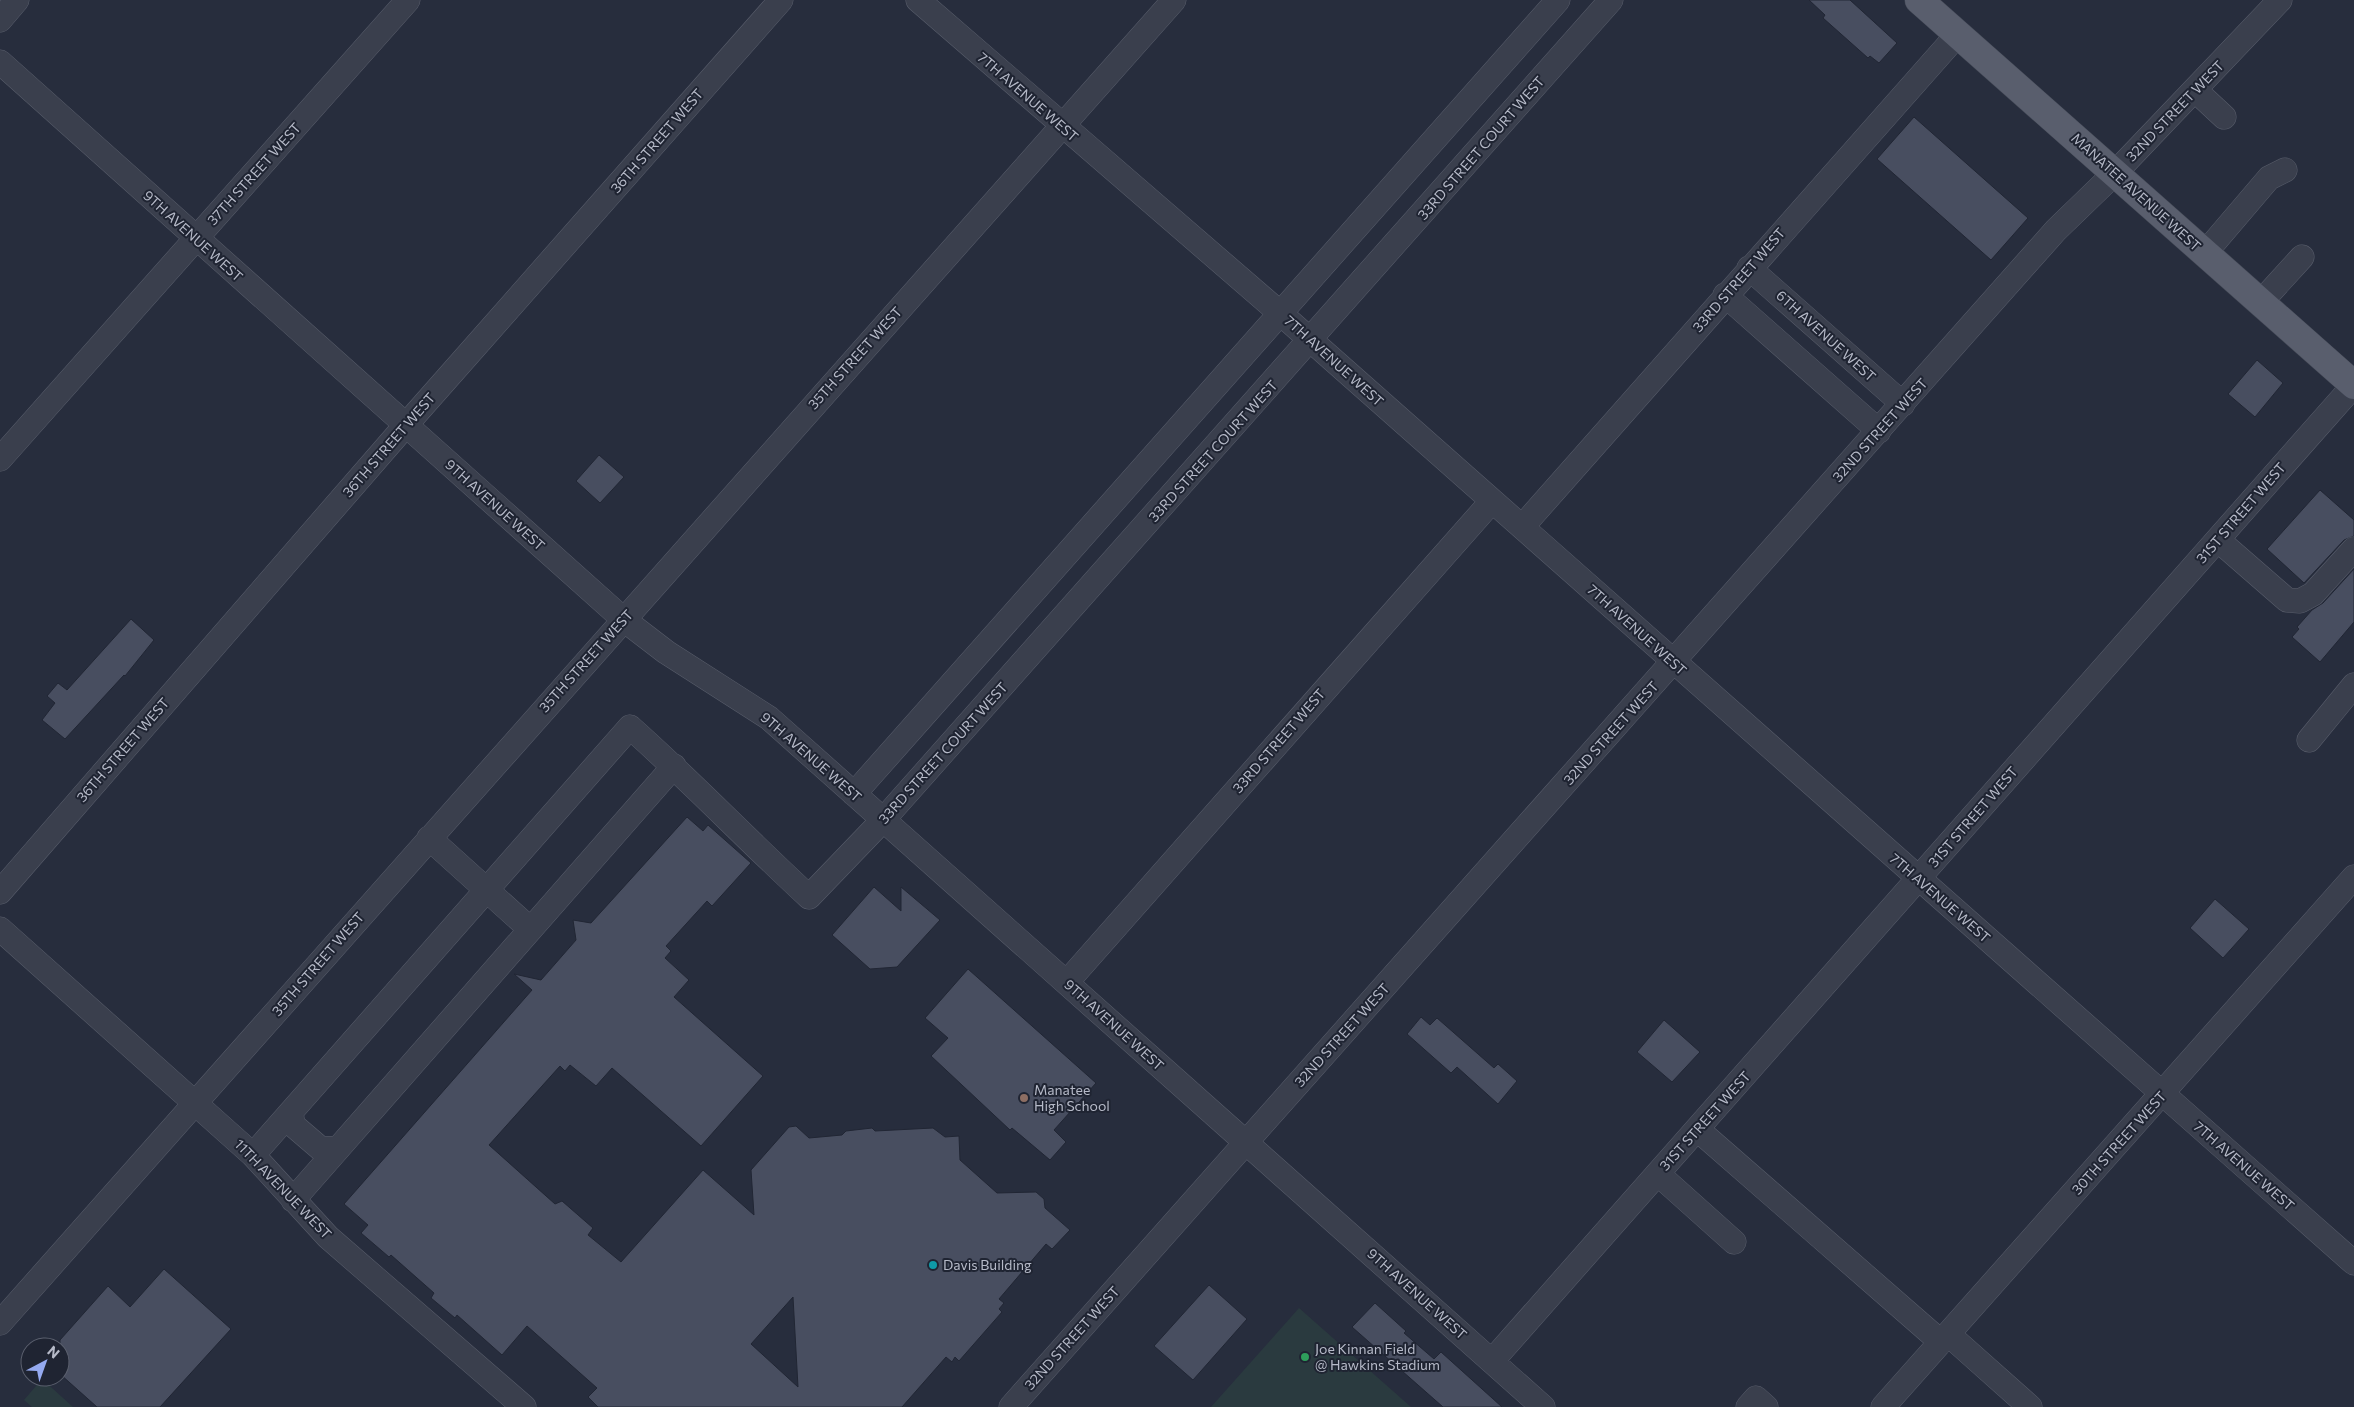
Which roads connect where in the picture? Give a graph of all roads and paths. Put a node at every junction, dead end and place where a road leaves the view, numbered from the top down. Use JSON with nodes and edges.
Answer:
{"nodes":[{"id":1,"x":18,"y":0,"type":"edge"},
{"id":2,"x":408,"y":0,"type":"edge"},
{"id":3,"x":781,"y":0,"type":"edge"},
{"id":4,"x":918,"y":0,"type":"edge"},
{"id":5,"x":1174,"y":0,"type":"edge"},
{"id":6,"x":1558,"y":0,"type":"edge"},
{"id":7,"x":1611,"y":0,"type":"edge"},
{"id":8,"x":1919,"y":0,"type":"edge"},
{"id":9,"x":2280,"y":0,"type":"edge"},
{"id":10,"x":0,"y":20,"type":"edge"},
{"id":11,"x":1958,"y":34,"type":"junction"},
{"id":12,"x":0,"y":62,"type":"edge"},
{"id":13,"x":2195,"y":90,"type":"junction"},
{"id":14,"x":2224,"y":117,"type":"dead end"},
{"id":15,"x":1062,"y":127,"type":"junction"},
{"id":16,"x":2285,"y":170,"type":"dead end"},
{"id":17,"x":2114,"y":173,"type":"junction"},
{"id":18,"x":196,"y":239,"type":"junction"},
{"id":19,"x":2204,"y":253,"type":"junction"},
{"id":20,"x":2302,"y":257,"type":"dead end"},
{"id":21,"x":1749,"y":268,"type":"junction"},
{"id":22,"x":1725,"y":295,"type":"junction"},
{"id":23,"x":2261,"y":302,"type":"junction"},
{"id":24,"x":1280,"y":313,"type":"junction"},
{"id":25,"x":1310,"y":341,"type":"junction"},
{"id":26,"x":2354,"y":385,"type":"edge"},
{"id":27,"x":1903,"y":404,"type":"junction"},
{"id":28,"x":405,"y":426,"type":"junction"},
{"id":29,"x":1879,"y":431,"type":"junction"},
{"id":30,"x":0,"y":459,"type":"edge"},
{"id":31,"x":1492,"y":501,"type":"junction"},
{"id":32,"x":1522,"y":527,"type":"junction"},
{"id":33,"x":2218,"y":540,"type":"junction"},
{"id":34,"x":2354,"y":549,"type":"edge"},
{"id":35,"x":623,"y":619,"type":"junction"},
{"id":36,"x":1674,"y":662,"type":"junction"},
{"id":37,"x":2354,"y":685,"type":"edge"},
{"id":38,"x":2308,"y":740,"type":"dead end"},
{"id":39,"x":674,"y":766,"type":"junction"},
{"id":40,"x":854,"y":794,"type":"junction"},
{"id":41,"x":884,"y":820,"type":"junction"},
{"id":42,"x":429,"y":838,"type":"junction"},
{"id":43,"x":2354,"y":877,"type":"edge"},
{"id":44,"x":1918,"y":879,"type":"junction"},
{"id":45,"x":487,"y":890,"type":"junction"},
{"id":46,"x":0,"y":892,"type":"edge"},
{"id":47,"x":0,"y":929,"type":"edge"},
{"id":48,"x":530,"y":929,"type":"junction"},
{"id":49,"x":1067,"y":982,"type":"junction"},
{"id":50,"x":2163,"y":1094,"type":"junction"},
{"id":51,"x":195,"y":1103,"type":"junction"},
{"id":52,"x":291,"y":1112,"type":"junction"},
{"id":53,"x":1697,"y":1129,"type":"junction"},
{"id":54,"x":1246,"y":1142,"type":"junction"},
{"id":55,"x":338,"y":1148,"type":"junction"},
{"id":56,"x":254,"y":1154,"type":"junction"},
{"id":57,"x":1658,"y":1174,"type":"junction"},
{"id":58,"x":293,"y":1200,"type":"junction"},
{"id":59,"x":1734,"y":1242,"type":"dead end"},
{"id":60,"x":2354,"y":1263,"type":"edge"},
{"id":61,"x":0,"y":1323,"type":"edge"},
{"id":62,"x":1945,"y":1338,"type":"junction"},
{"id":63,"x":1492,"y":1361,"type":"junction"},
{"id":64,"x":524,"y":1407,"type":"edge"},
{"id":65,"x":1011,"y":1407,"type":"edge"},
{"id":66,"x":1543,"y":1407,"type":"edge"},
{"id":67,"x":1748,"y":1407,"type":"edge"},
{"id":68,"x":1766,"y":1407,"type":"edge"},
{"id":69,"x":1884,"y":1407,"type":"edge"},
{"id":70,"x":2030,"y":1407,"type":"edge"}],
"edges":[{"from":1,"to":10,"type":"street"},
{"from":2,"to":18,"type":"street","name":"37TH STREET WEST"},
{"from":3,"to":28,"type":"street","name":"36TH STREET WEST"},
{"from":4,"to":15,"type":"street","name":"7TH AVENUE WEST"},
{"from":5,"to":15,"type":"street","name":"35TH STREET WEST"},
{"from":6,"to":24,"type":"street"},
{"from":7,"to":25,"type":"street","name":"33RD STREET COURT WEST"},
{"from":8,"to":11,"type":"main road","name":"MANATEE AVENUE WEST"},
{"from":9,"to":13,"type":"street","name":"32ND STREET WEST"},
{"from":11,"to":17,"type":"main road","name":"MANATEE AVENUE WEST"},
{"from":11,"to":21,"type":"street","name":"33RD STREET WEST"},
{"from":12,"to":18,"type":"street","name":"9TH AVENUE WEST"},
{"from":13,"to":14,"type":"street"},
{"from":13,"to":17,"type":"street","name":"32ND STREET WEST"},
{"from":15,"to":24,"type":"street","name":"7TH AVENUE WEST"},
{"from":15,"to":35,"type":"street","name":"35TH STREET WEST"},
{"from":16,"to":19,"type":"street"},
{"from":17,"to":19,"type":"main road","name":"MANATEE AVENUE WEST"},
{"from":17,"to":27,"type":"street","name":"32ND STREET WEST"},
{"from":18,"to":28,"type":"street","name":"9TH AVENUE WEST"},
{"from":18,"to":30,"type":"street","name":"37TH STREET WEST"},
{"from":19,"to":23,"type":"main road","name":"MANATEE AVENUE WEST"},
{"from":20,"to":23,"type":"street"},
{"from":21,"to":22,"type":"street","name":"33RD STREET WEST"},
{"from":21,"to":27,"type":"street","name":"6TH AVENUE WEST"},
{"from":22,"to":29,"type":"street"},
{"from":22,"to":32,"type":"street","name":"33RD STREET WEST"},
{"from":23,"to":26,"type":"main road","name":"MANATEE AVENUE WEST"},
{"from":24,"to":25,"type":"street","name":"7TH AVENUE WEST"},
{"from":24,"to":40,"type":"street"},
{"from":25,"to":31,"type":"street","name":"7TH AVENUE WEST"},
{"from":25,"to":41,"type":"street","name":"33RD STREET COURT WEST"},
{"from":26,"to":33,"type":"street","name":"31ST STREET WEST"},
{"from":27,"to":29,"type":"street","name":"32ND STREET WEST"},
{"from":28,"to":35,"type":"street","name":"9TH AVENUE WEST"},
{"from":28,"to":46,"type":"street","name":"36TH STREET WEST"},
{"from":29,"to":36,"type":"street","name":"32ND STREET WEST"},
{"from":31,"to":32,"type":"street","name":"7TH AVENUE WEST"},
{"from":31,"to":49,"type":"street","name":"33RD STREET WEST"},
{"from":32,"to":36,"type":"street","name":"7TH AVENUE WEST"},
{"from":33,"to":34,"type":"street"},
{"from":33,"to":44,"type":"street","name":"31ST STREET WEST"},
{"from":35,"to":40,"type":"street","name":"9TH AVENUE WEST"},
{"from":35,"to":42,"type":"street","name":"35TH STREET WEST"},
{"from":36,"to":44,"type":"street","name":"7TH AVENUE WEST"},
{"from":36,"to":54,"type":"street","name":"32ND STREET WEST"},
{"from":37,"to":38,"type":"street"},
{"from":39,"to":41,"type":"street","name":"33RD STREET COURT WEST"},
{"from":39,"to":45,"type":"street"},
{"from":39,"to":48,"type":"street"},
{"from":40,"to":41,"type":"street","name":"9TH AVENUE WEST"},
{"from":41,"to":49,"type":"street","name":"9TH AVENUE WEST"},
{"from":42,"to":45,"type":"street"},
{"from":42,"to":51,"type":"street","name":"35TH STREET WEST"},
{"from":43,"to":50,"type":"street","name":"30TH STREET WEST"},
{"from":44,"to":50,"type":"street","name":"7TH AVENUE WEST"},
{"from":44,"to":53,"type":"street","name":"31ST STREET WEST"},
{"from":45,"to":48,"type":"street"},
{"from":45,"to":52,"type":"street"},
{"from":47,"to":51,"type":"street","name":"11TH AVENUE WEST"},
{"from":48,"to":55,"type":"street"},
{"from":49,"to":54,"type":"street","name":"9TH AVENUE WEST"},
{"from":50,"to":60,"type":"street","name":"7TH AVENUE WEST"},
{"from":50,"to":62,"type":"street","name":"30TH STREET WEST"},
{"from":51,"to":56,"type":"street","name":"11TH AVENUE WEST"},
{"from":51,"to":61,"type":"street","name":"35TH STREET WEST"},
{"from":52,"to":55,"type":"street"},
{"from":52,"to":56,"type":"street"},
{"from":53,"to":57,"type":"street","name":"31ST STREET WEST"},
{"from":53,"to":62,"type":"street"},
{"from":54,"to":63,"type":"street","name":"9TH AVENUE WEST"},
{"from":54,"to":65,"type":"street","name":"32ND STREET WEST"},
{"from":55,"to":58,"type":"street"},
{"from":56,"to":58,"type":"street","name":"11TH AVENUE WEST"},
{"from":57,"to":59,"type":"street"},
{"from":57,"to":63,"type":"street","name":"31ST STREET WEST"},
{"from":58,"to":64,"type":"street","name":"11TH AVENUE WEST"},
{"from":62,"to":69,"type":"street","name":"30TH STREET WEST"},
{"from":62,"to":70,"type":"street"},
{"from":63,"to":66,"type":"street","name":"9TH AVENUE WEST"},
{"from":67,"to":68,"type":"street"}]}
